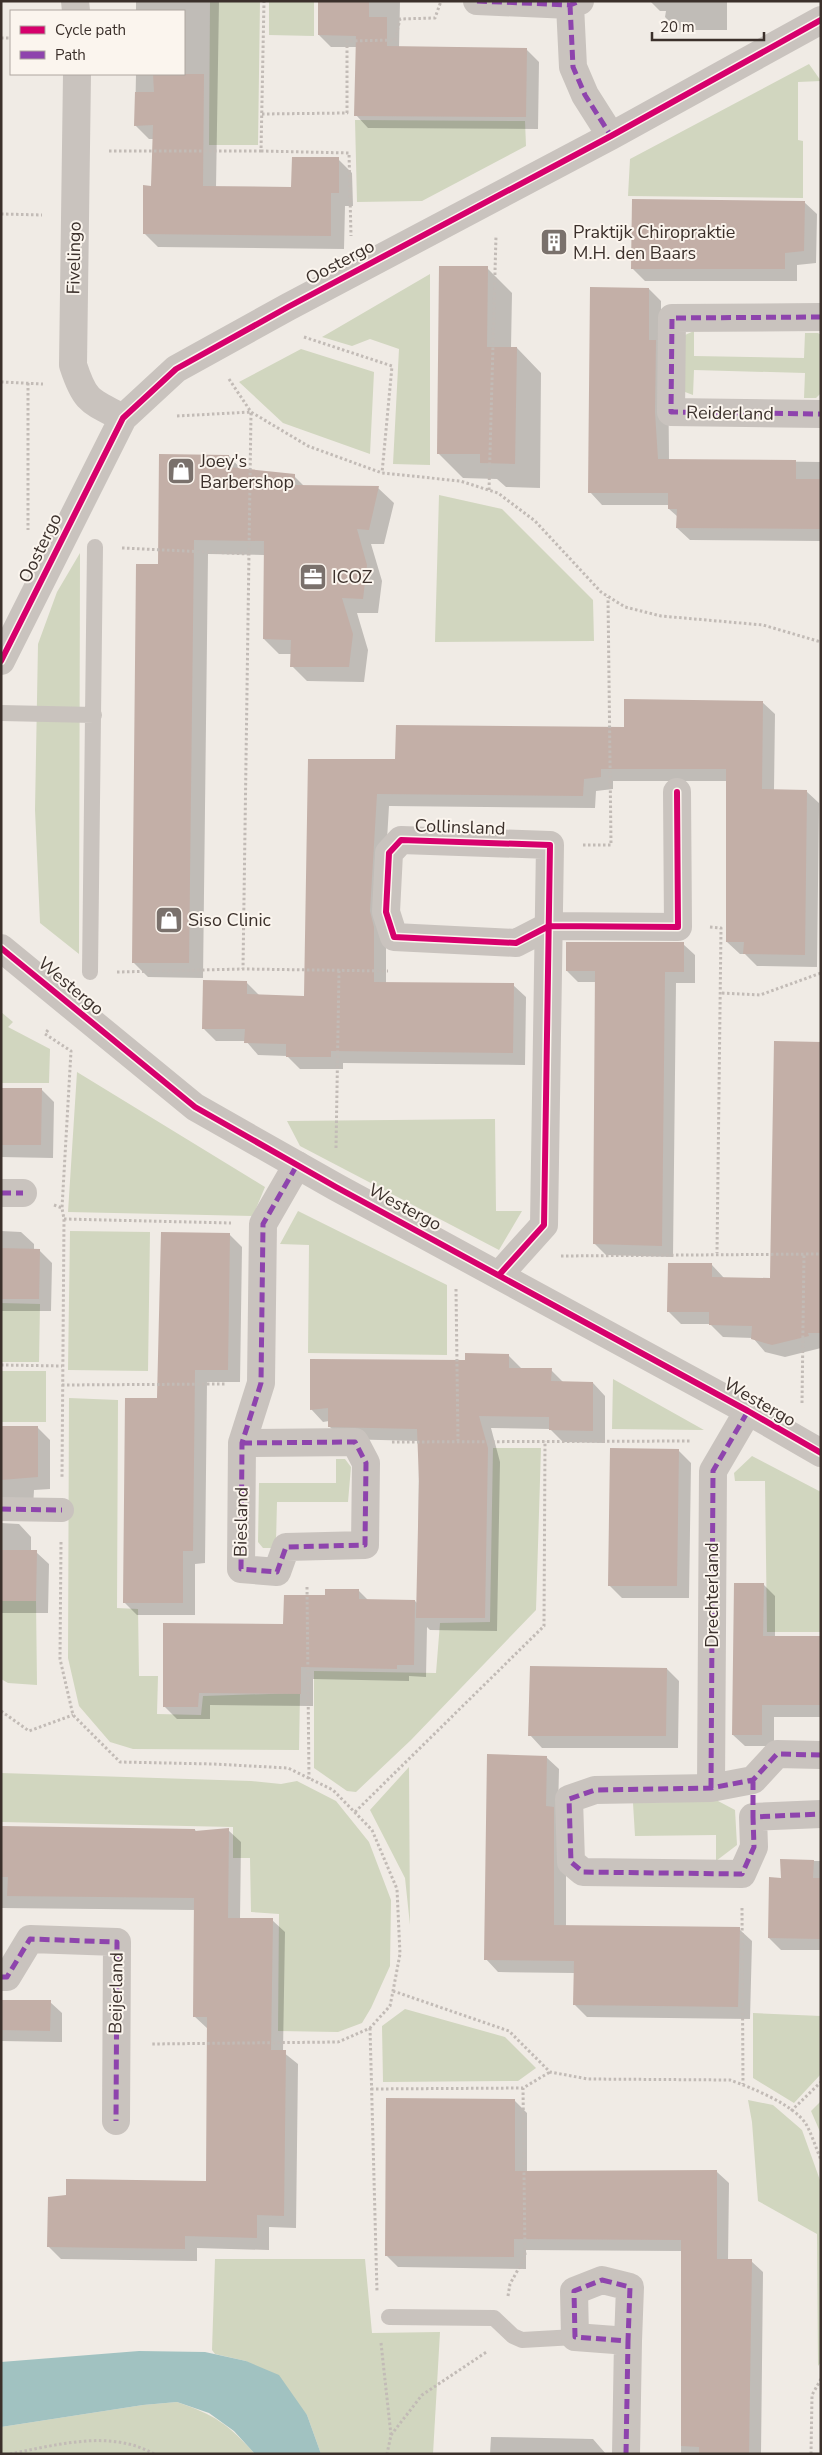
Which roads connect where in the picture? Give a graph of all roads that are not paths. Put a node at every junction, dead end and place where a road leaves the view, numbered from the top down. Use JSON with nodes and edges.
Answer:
{"nodes":[{"id":1,"x":477,"y":1,"type":"edge"},
{"id":2,"x":575,"y":3,"type":"edge"},
{"id":3,"x":821,"y":20,"type":"edge"},
{"id":4,"x":77,"y":75,"type":"edge"},
{"id":5,"x":611,"y":136,"type":"junction"},
{"id":6,"x":821,"y":317,"type":"edge"},
{"id":7,"x":821,"y":414,"type":"edge"},
{"id":8,"x":123,"y":418,"type":"junction"},
{"id":9,"x":95,"y":547,"type":"road end"},
{"id":10,"x":1,"y":660,"type":"edge"},
{"id":11,"x":1,"y":713,"type":"edge"},
{"id":12,"x":94,"y":715,"type":"junction"},
{"id":13,"x":677,"y":792,"type":"dead end"},
{"id":14,"x":549,"y":926,"type":"junction"},
{"id":15,"x":1,"y":948,"type":"edge"},
{"id":16,"x":90,"y":972,"type":"road end"},
{"id":17,"x":297,"y":1165,"type":"junction"},
{"id":18,"x":508,"y":1266,"type":"junction"},
{"id":19,"x":748,"y":1411,"type":"junction"},
{"id":20,"x":242,"y":1443,"type":"junction"},
{"id":21,"x":811,"y":1448,"type":"edge"},
{"id":22,"x":1,"y":1509,"type":"edge"},
{"id":23,"x":62,"y":1510,"type":"road end"},
{"id":24,"x":821,"y":1755,"type":"edge"},
{"id":25,"x":753,"y":1780,"type":"junction"},
{"id":26,"x":711,"y":1788,"type":"junction"},
{"id":27,"x":821,"y":1814,"type":"edge"},
{"id":28,"x":753,"y":1817,"type":"junction"},
{"id":29,"x":1,"y":1977,"type":"edge"},
{"id":30,"x":116,"y":2121,"type":"dead end"},
{"id":31,"x":389,"y":2317,"type":"dead end"},
{"id":32,"x":575,"y":2337,"type":"junction"},
{"id":33,"x":628,"y":2341,"type":"junction"},
{"id":34,"x":626,"y":2454,"type":"edge"}],
"edges":[{"from":1,"to":2,"type":"street"},
{"from":2,"to":5,"type":"street"},
{"from":3,"to":5,"type":"street","name":"Oostergo"},
{"from":4,"to":8,"type":"street","name":"Fivelingo"},
{"from":5,"to":8,"type":"street","name":"Oostergo"},
{"from":6,"to":7,"type":"street","name":"Reiderland"},
{"from":8,"to":10,"type":"street","name":"Oostergo"},
{"from":9,"to":12,"type":"lane"},
{"from":11,"to":12,"type":"lane"},
{"from":12,"to":16,"type":"lane"},
{"from":13,"to":14,"type":"street"},
{"from":14,"to":14,"type":"street","name":"Collinsland"},
{"from":14,"to":18,"type":"street"},
{"from":15,"to":17,"type":"street","name":"Westergo"},
{"from":17,"to":18,"type":"street","name":"Westergo"},
{"from":17,"to":20,"type":"street","name":"Biesland"},
{"from":18,"to":19,"type":"street","name":"Westergo"},
{"from":19,"to":21,"type":"street","name":"Westergo"},
{"from":19,"to":26,"type":"street","name":"Drechterland"},
{"from":20,"to":20,"type":"street","name":"Biesland"},
{"from":22,"to":23,"type":"street"},
{"from":24,"to":25,"type":"street"},
{"from":25,"to":26,"type":"street"},
{"from":25,"to":28,"type":"street"},
{"from":26,"to":28,"type":"street"},
{"from":27,"to":28,"type":"street"},
{"from":29,"to":30,"type":"street","name":"Beijerland"},
{"from":31,"to":32,"type":"lane"},
{"from":32,"to":33,"type":"street"},
{"from":32,"to":33,"type":"street"},
{"from":33,"to":34,"type":"street"}]}
